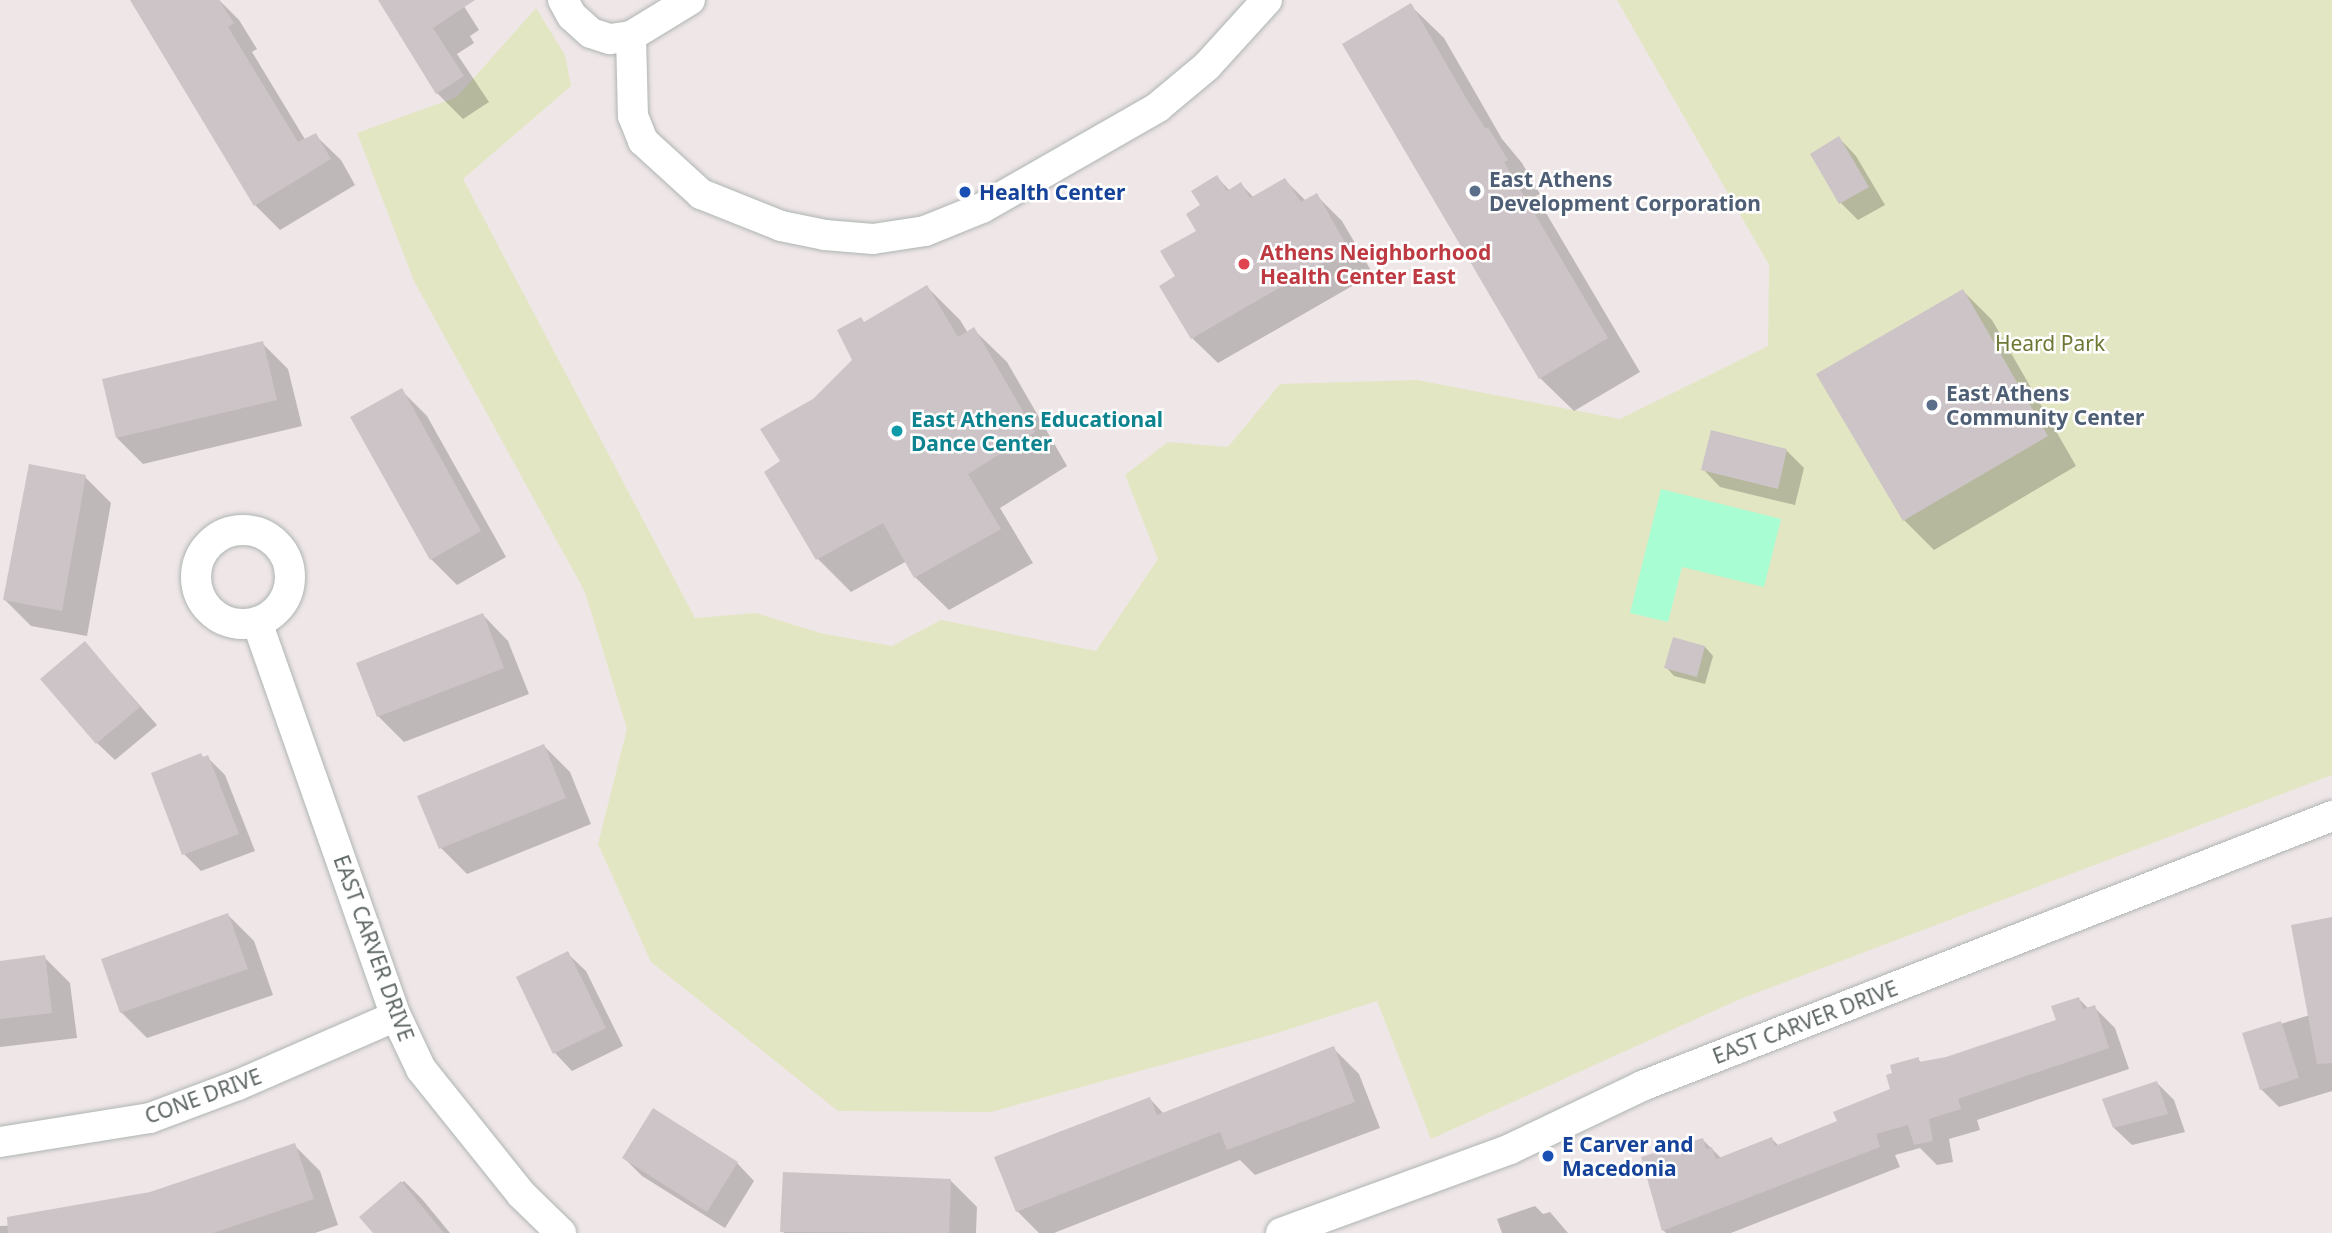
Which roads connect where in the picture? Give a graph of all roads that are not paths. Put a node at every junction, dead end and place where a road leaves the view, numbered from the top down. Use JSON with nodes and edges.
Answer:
{"nodes":[{"id":1,"x":563,"y":0,"type":"edge"},
{"id":2,"x":690,"y":0,"type":"edge"},
{"id":3,"x":1267,"y":0,"type":"edge"},
{"id":4,"x":631,"y":36,"type":"junction"},
{"id":5,"x":257,"y":622,"type":"dead end"},
{"id":6,"x":2332,"y":816,"type":"edge"},
{"id":7,"x":396,"y":1016,"type":"junction"},
{"id":8,"x":0,"y":1143,"type":"edge"},
{"id":9,"x":561,"y":1233,"type":"edge"},
{"id":10,"x":1281,"y":1233,"type":"edge"}],
"edges":[{"from":1,"to":4,"type":"street"},
{"from":2,"to":4,"type":"street"},
{"from":3,"to":4,"type":"street"},
{"from":5,"to":7,"type":"street","name":"EAST CARVER DRIVE"},
{"from":6,"to":10,"type":"street","name":"EAST CARVER DRIVE"},
{"from":7,"to":8,"type":"street","name":"CONE DRIVE"},
{"from":7,"to":9,"type":"street","name":"EAST CARVER DRIVE"}]}
